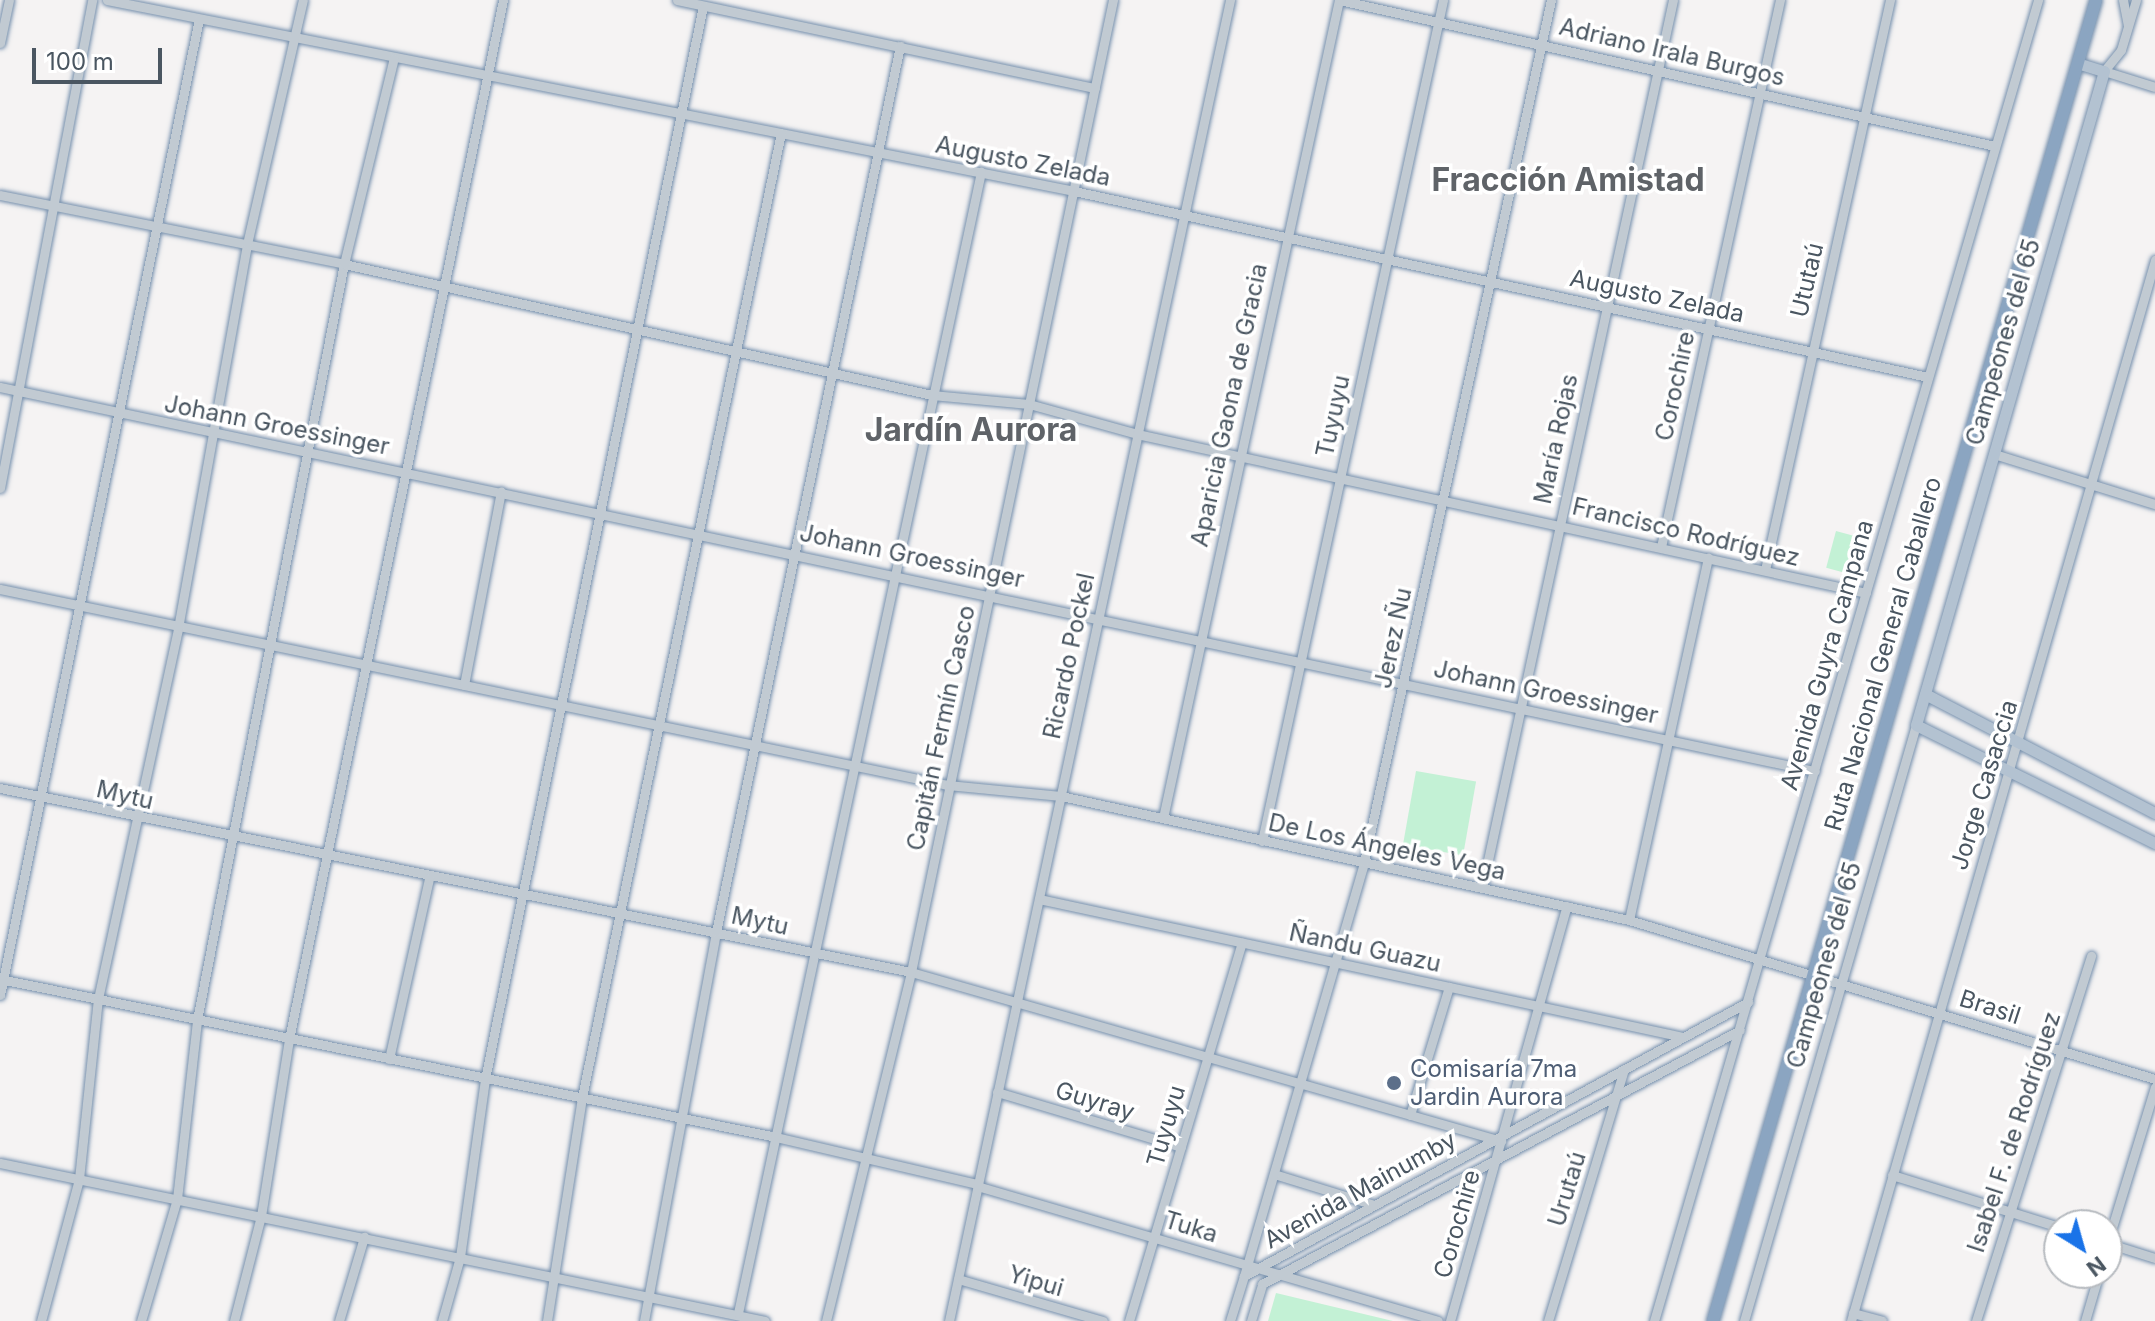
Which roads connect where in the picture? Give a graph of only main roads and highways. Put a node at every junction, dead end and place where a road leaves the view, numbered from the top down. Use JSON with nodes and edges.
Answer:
{"nodes":[{"id":1,"x":2096,"y":0,"type":"edge"},
{"id":2,"x":2077,"y":63,"type":"junction"},
{"id":3,"x":1925,"y":694,"type":"junction"},
{"id":4,"x":2155,"y":813,"type":"edge"},
{"id":5,"x":2155,"y":843,"type":"edge"},
{"id":6,"x":1713,"y":1321,"type":"edge"}],
"edges":[{"from":1,"to":2,"type":"highway","name":"Ruta Nacional General Caballero"},
{"from":2,"to":3,"type":"main road","name":"Campeones del 65"},
{"from":2,"to":6,"type":"highway","name":"Ruta Nacional General Caballero"},
{"from":3,"to":4,"type":"main road"},
{"from":3,"to":5,"type":"main road","name":"Campeones del 65"}]}
